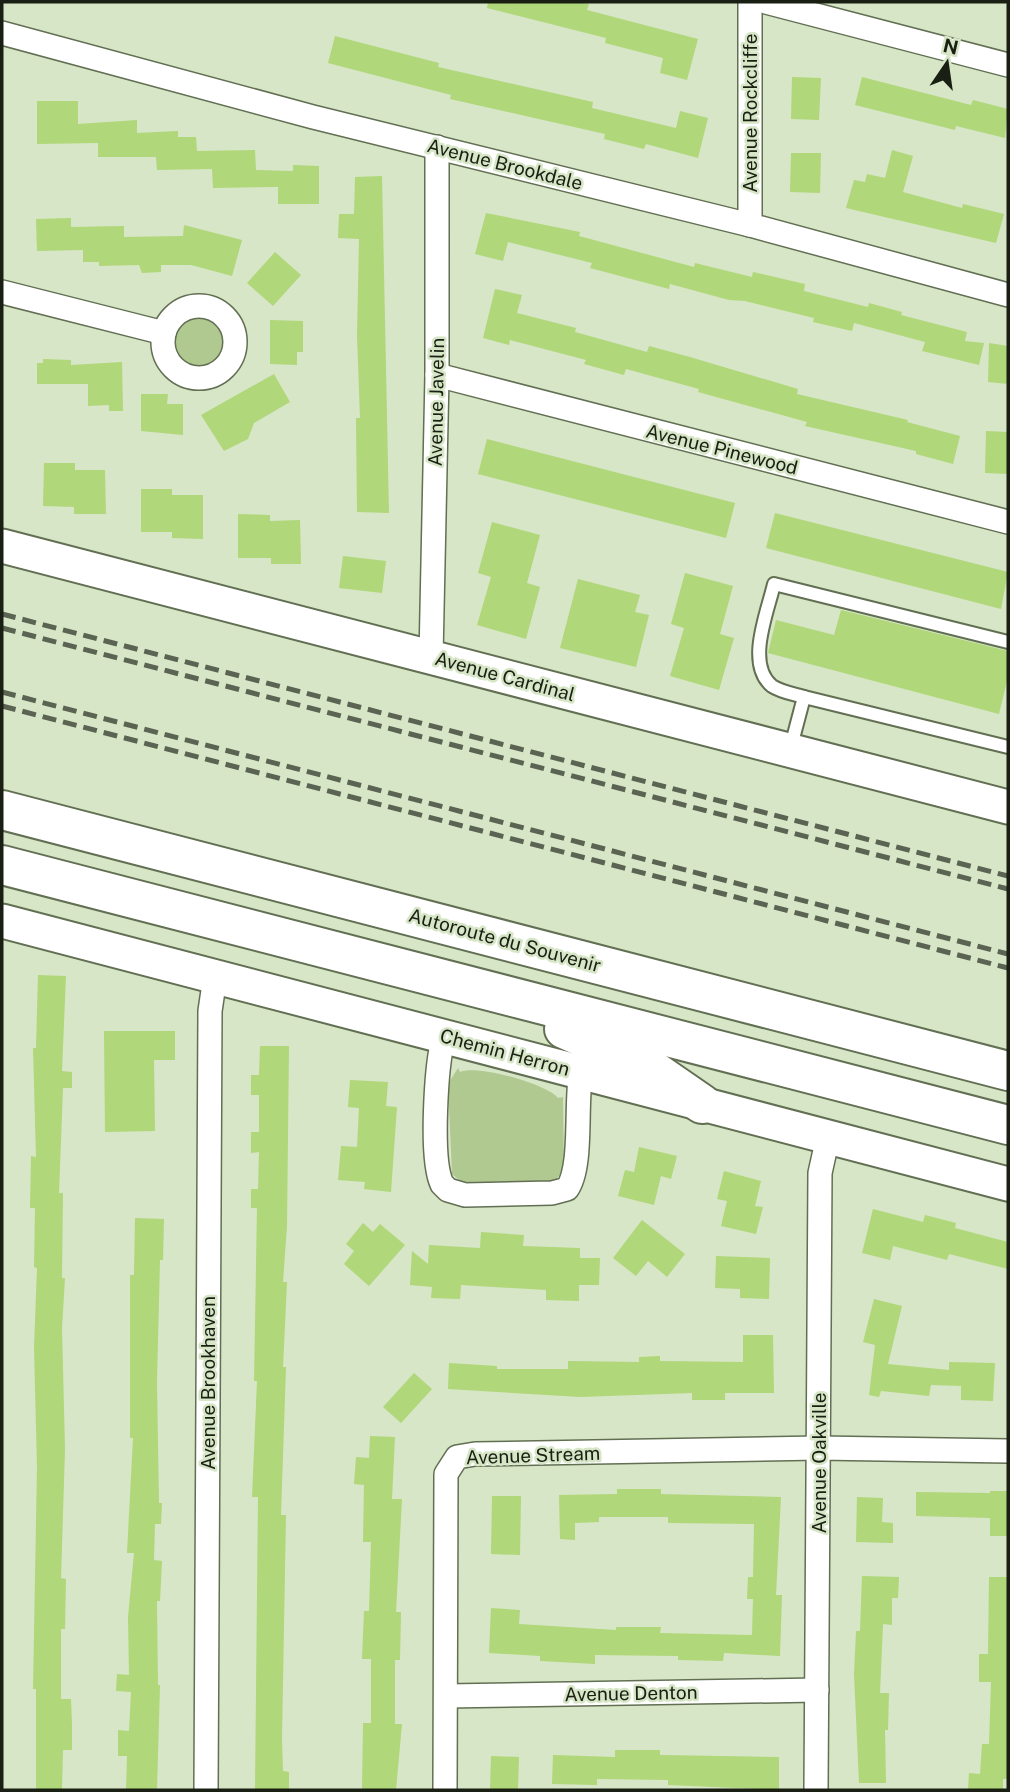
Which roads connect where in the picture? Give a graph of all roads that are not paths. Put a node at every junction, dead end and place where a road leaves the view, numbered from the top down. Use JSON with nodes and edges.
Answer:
{"nodes":[{"id":1,"x":750,"y":2,"type":"edge"},
{"id":2,"x":766,"y":2,"type":"edge"},
{"id":3,"x":2,"y":33,"type":"edge"},
{"id":4,"x":1008,"y":65,"type":"edge"},
{"id":5,"x":437,"y":147,"type":"junction"},
{"id":6,"x":750,"y":225,"type":"junction"},
{"id":7,"x":2,"y":292,"type":"edge"},
{"id":8,"x":1008,"y":295,"type":"edge"},
{"id":9,"x":164,"y":333,"type":"dead end"},
{"id":10,"x":437,"y":375,"type":"junction"},
{"id":11,"x":1008,"y":522,"type":"edge"},
{"id":12,"x":2,"y":545,"type":"edge"},
{"id":13,"x":1008,"y":642,"type":"edge"},
{"id":14,"x":431,"y":657,"type":"junction"},
{"id":15,"x":804,"y":697,"type":"junction"},
{"id":16,"x":1008,"y":747,"type":"edge"},
{"id":17,"x":790,"y":750,"type":"junction"},
{"id":18,"x":1008,"y":807,"type":"edge"},
{"id":19,"x":2,"y":810,"type":"edge"},
{"id":20,"x":2,"y":865,"type":"edge"},
{"id":21,"x":2,"y":921,"type":"edge"},
{"id":22,"x":215,"y":977,"type":"junction"},
{"id":23,"x":453,"y":981,"type":"junction"},
{"id":24,"x":444,"y":1036,"type":"junction"},
{"id":25,"x":1008,"y":1071,"type":"edge"},
{"id":26,"x":581,"y":1072,"type":"junction"},
{"id":27,"x":702,"y":1104,"type":"junction"},
{"id":28,"x":1008,"y":1125,"type":"edge"},
{"id":29,"x":828,"y":1137,"type":"junction"},
{"id":30,"x":1008,"y":1184,"type":"edge"},
{"id":31,"x":819,"y":1448,"type":"junction"},
{"id":32,"x":1008,"y":1451,"type":"edge"},
{"id":33,"x":817,"y":1690,"type":"junction"},
{"id":34,"x":446,"y":1696,"type":"junction"},
{"id":35,"x":206,"y":1790,"type":"edge"},
{"id":36,"x":445,"y":1790,"type":"edge"},
{"id":37,"x":816,"y":1790,"type":"edge"}],
"edges":[{"from":1,"to":6,"type":"street","name":"Avenue Rockcliffe"},
{"from":2,"to":4,"type":"street"},
{"from":3,"to":5,"type":"street","name":"Avenue Brookdale"},
{"from":5,"to":6,"type":"street","name":"Avenue Brookdale"},
{"from":5,"to":10,"type":"street","name":"Avenue Javelin"},
{"from":6,"to":8,"type":"street","name":"Avenue Brookdale"},
{"from":7,"to":9,"type":"street"},
{"from":10,"to":11,"type":"street","name":"Avenue Pinewood"},
{"from":10,"to":14,"type":"street","name":"Avenue Javelin"},
{"from":12,"to":14,"type":"main road","name":"Avenue Cardinal"},
{"from":13,"to":15,"type":"lane"},
{"from":14,"to":17,"type":"main road","name":"Avenue Cardinal"},
{"from":15,"to":16,"type":"lane"},
{"from":15,"to":17,"type":"lane"},
{"from":17,"to":18,"type":"main road","name":"Avenue Cardinal"},
{"from":19,"to":25,"type":"highway","name":"Autoroute du Souvenir"},
{"from":20,"to":23,"type":"highway"},
{"from":21,"to":22,"type":"main road","name":"Chemin Herron"},
{"from":22,"to":24,"type":"main road","name":"Chemin Herron"},
{"from":22,"to":35,"type":"street","name":"Avenue Brookhaven"},
{"from":23,"to":27,"type":"highway"},
{"from":23,"to":28,"type":"highway"},
{"from":24,"to":26,"type":"main road","name":"Chemin Herron"},
{"from":24,"to":26,"type":"street"},
{"from":26,"to":27,"type":"main road","name":"Chemin Herron"},
{"from":27,"to":29,"type":"main road","name":"Chemin Herron"},
{"from":29,"to":30,"type":"main road","name":"Chemin Herron"},
{"from":29,"to":31,"type":"street","name":"Avenue Oakville"},
{"from":31,"to":32,"type":"street"},
{"from":31,"to":33,"type":"street","name":"Avenue Oakville"},
{"from":31,"to":34,"type":"street","name":"Avenue Stream"},
{"from":33,"to":34,"type":"street","name":"Avenue Denton"},
{"from":33,"to":37,"type":"street","name":"Avenue Oakville"},
{"from":34,"to":36,"type":"street","name":"Avenue Stream"}]}
